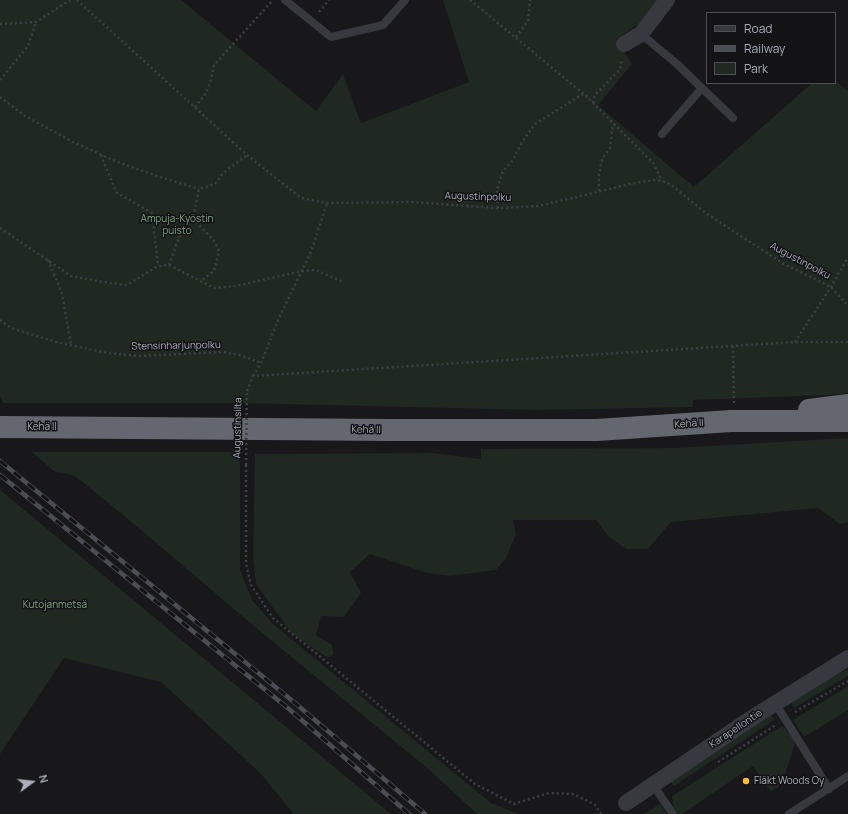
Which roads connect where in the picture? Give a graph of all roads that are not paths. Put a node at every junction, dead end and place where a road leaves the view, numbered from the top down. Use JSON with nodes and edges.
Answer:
{"nodes":[{"id":1,"x":285,"y":0,"type":"edge"},
{"id":2,"x":405,"y":0,"type":"edge"},
{"id":3,"x":668,"y":0,"type":"edge"},
{"id":4,"x":641,"y":34,"type":"junction"},
{"id":5,"x":624,"y":44,"type":"road end"},
{"id":6,"x":702,"y":88,"type":"junction"},
{"id":7,"x":732,"y":118,"type":"dead end"},
{"id":8,"x":662,"y":134,"type":"dead end"},
{"id":9,"x":848,"y":405,"type":"edge"},
{"id":10,"x":732,"y":412,"type":"junction"},
{"id":11,"x":848,"y":421,"type":"edge"},
{"id":12,"x":0,"y":427,"type":"edge"},
{"id":13,"x":848,"y":658,"type":"edge"},
{"id":14,"x":775,"y":703,"type":"junction"},
{"id":15,"x":848,"y":776,"type":"edge"},
{"id":16,"x":653,"y":785,"type":"junction"},
{"id":17,"x":829,"y":789,"type":"junction"},
{"id":18,"x":626,"y":803,"type":"dead end"},
{"id":19,"x":672,"y":814,"type":"edge"},
{"id":20,"x":789,"y":814,"type":"edge"}],
"edges":[{"from":1,"to":2,"type":"lane"},
{"from":3,"to":4,"type":"street"},
{"from":4,"to":5,"type":"street"},
{"from":4,"to":6,"type":"lane"},
{"from":6,"to":7,"type":"lane"},
{"from":6,"to":8,"type":"lane"},
{"from":9,"to":10,"type":"highway","name":"Kehä II"},
{"from":10,"to":11,"type":"highway","name":"Kehä II"},
{"from":10,"to":12,"type":"highway","name":"Kehä II"},
{"from":13,"to":14,"type":"street","name":"Karapellontie"},
{"from":14,"to":16,"type":"street","name":"Karapellontie"},
{"from":14,"to":17,"type":"lane"},
{"from":15,"to":17,"type":"lane"},
{"from":16,"to":18,"type":"street","name":"Karapellontie"},
{"from":16,"to":19,"type":"lane"},
{"from":17,"to":20,"type":"lane"}]}
